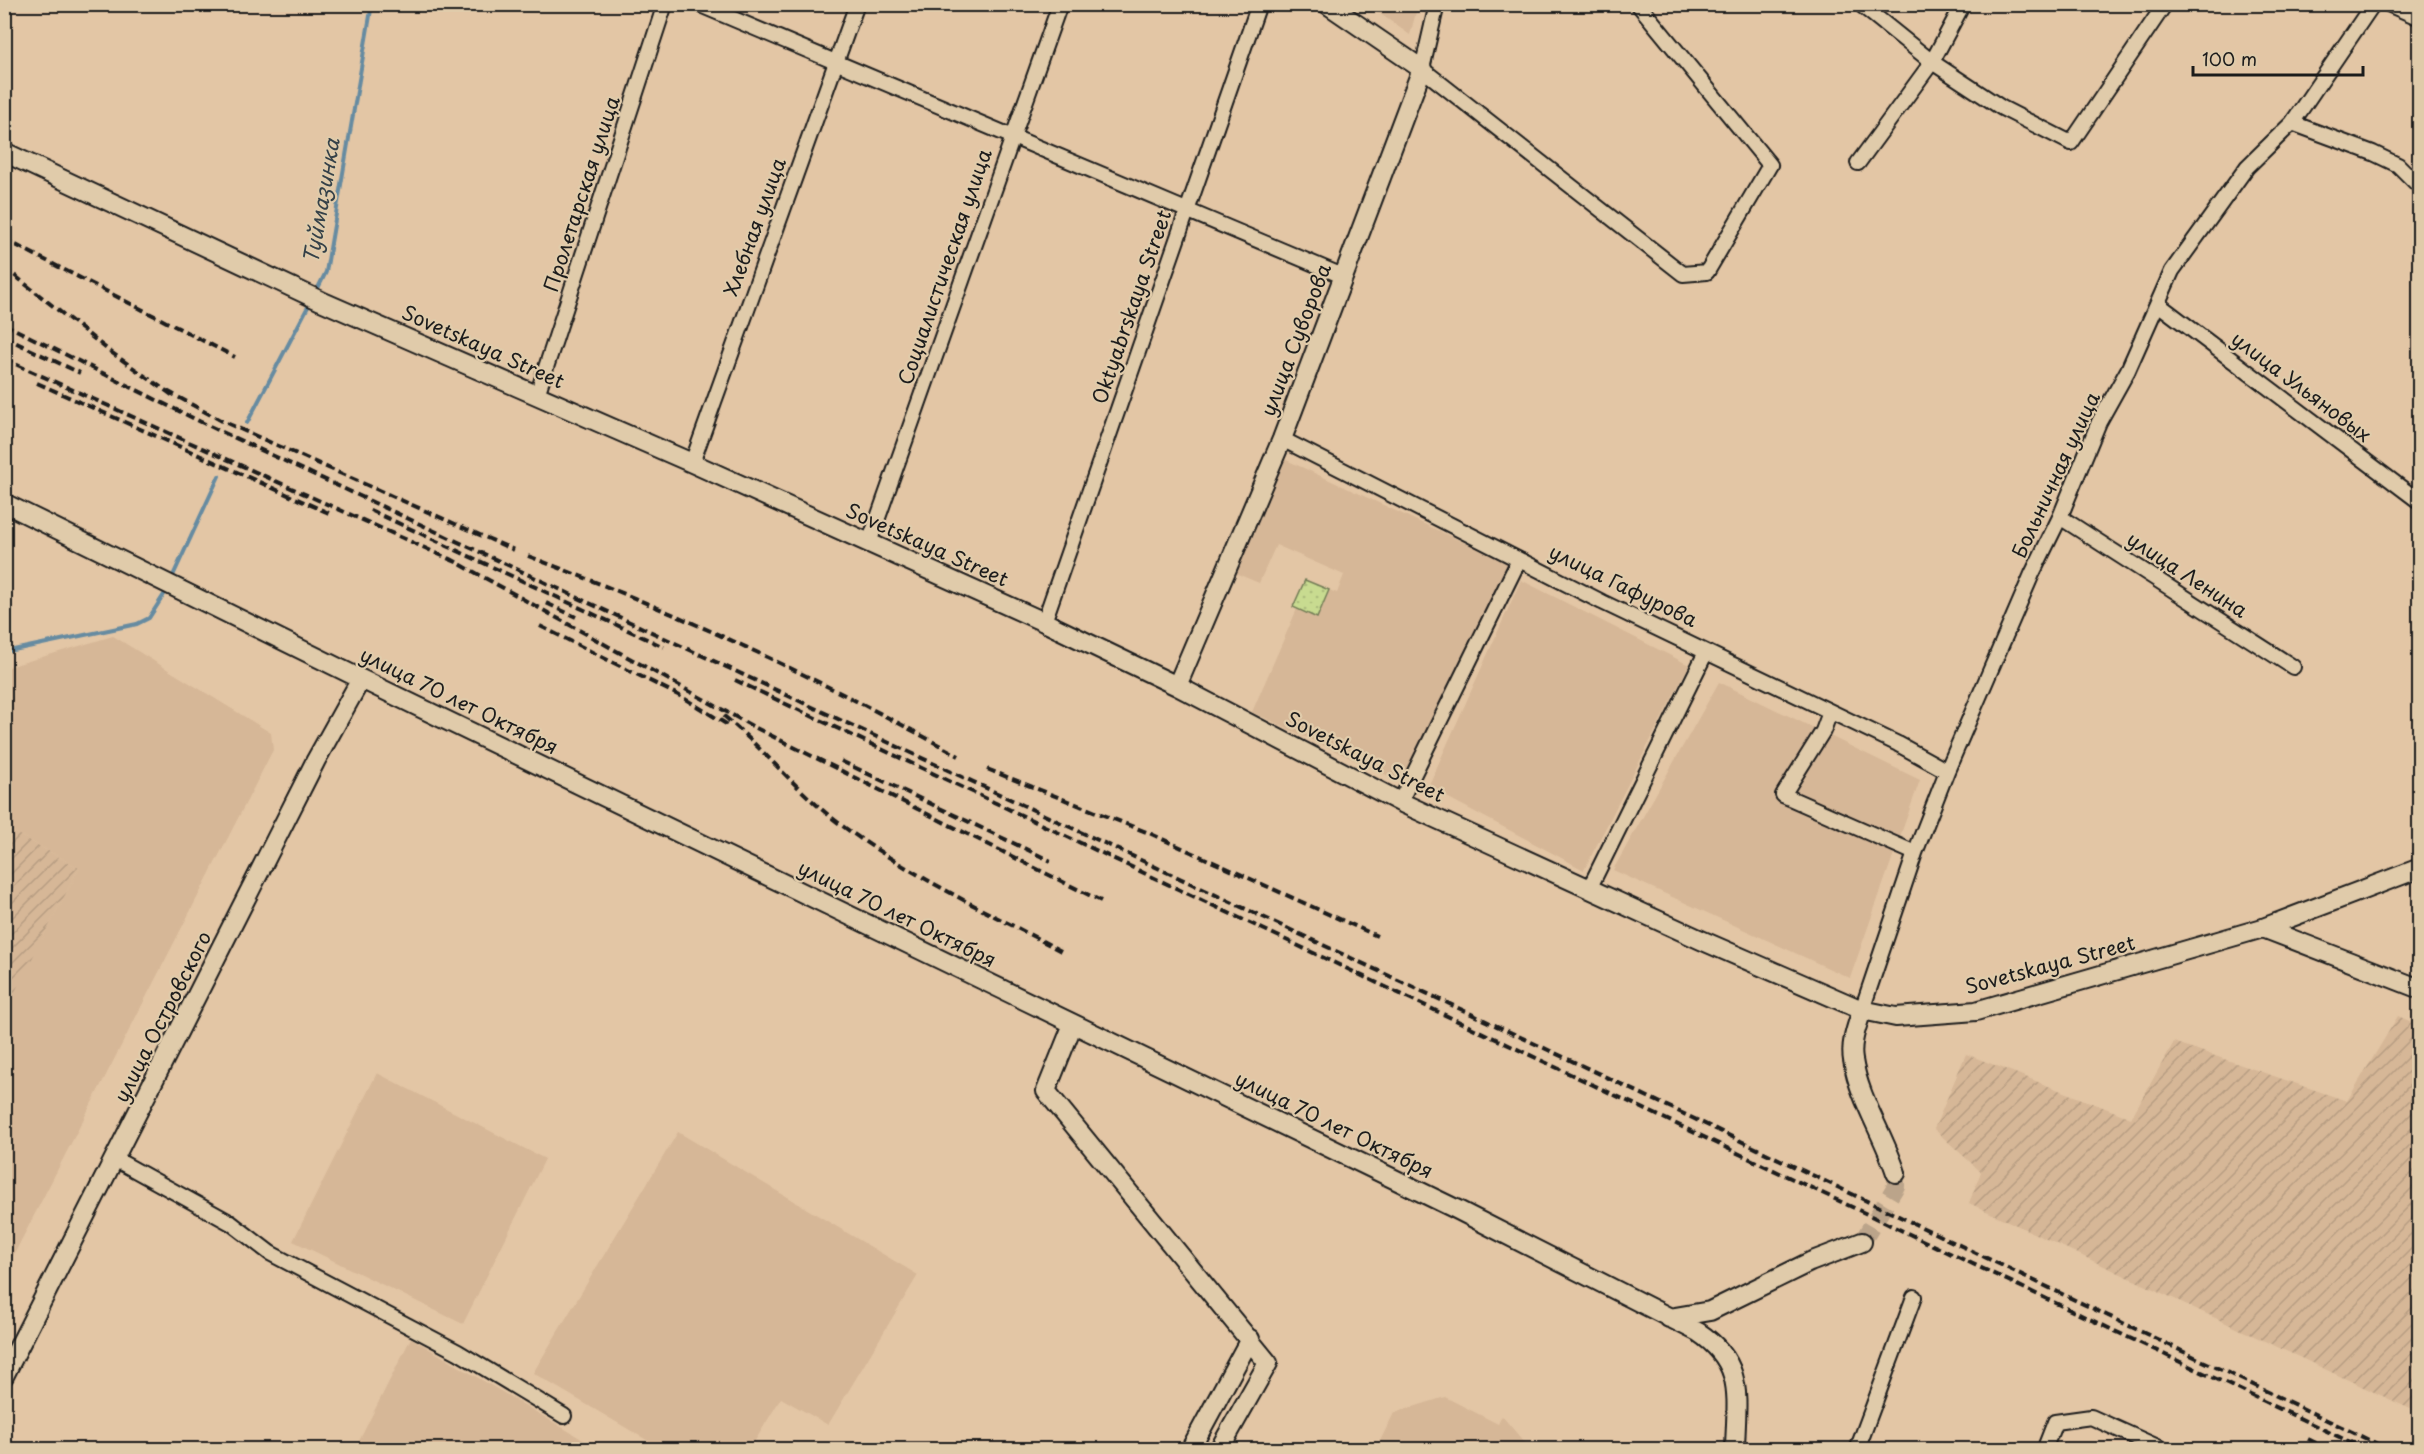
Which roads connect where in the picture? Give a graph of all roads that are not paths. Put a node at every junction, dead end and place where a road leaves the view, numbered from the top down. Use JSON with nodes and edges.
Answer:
{"nodes":[{"id":1,"x":665,"y":4,"type":"edge"},
{"id":2,"x":698,"y":4,"type":"edge"},
{"id":3,"x":857,"y":4,"type":"edge"},
{"id":4,"x":1060,"y":4,"type":"edge"},
{"id":5,"x":1259,"y":4,"type":"edge"},
{"id":6,"x":1327,"y":4,"type":"edge"},
{"id":7,"x":1437,"y":4,"type":"edge"},
{"id":8,"x":1638,"y":4,"type":"edge"},
{"id":9,"x":1860,"y":4,"type":"edge"},
{"id":10,"x":1963,"y":4,"type":"edge"},
{"id":11,"x":2165,"y":4,"type":"edge"},
{"id":12,"x":2373,"y":4,"type":"edge"},
{"id":13,"x":2388,"y":4,"type":"edge"},
{"id":14,"x":2420,"y":18,"type":"edge"},
{"id":15,"x":1932,"y":62,"type":"junction"},
{"id":16,"x":834,"y":63,"type":"junction"},
{"id":17,"x":1422,"y":69,"type":"junction"},
{"id":18,"x":2292,"y":123,"type":"junction"},
{"id":19,"x":1011,"y":138,"type":"junction"},
{"id":20,"x":4,"y":152,"type":"edge"},
{"id":21,"x":1858,"y":163,"type":"dead end"},
{"id":22,"x":2420,"y":187,"type":"edge"},
{"id":23,"x":1185,"y":210,"type":"junction"},
{"id":24,"x":1345,"y":277,"type":"junction"},
{"id":25,"x":2158,"y":304,"type":"junction"},
{"id":26,"x":537,"y":395,"type":"junction"},
{"id":27,"x":1281,"y":439,"type":"junction"},
{"id":28,"x":692,"y":463,"type":"junction"},
{"id":29,"x":2420,"y":502,"type":"edge"},
{"id":30,"x":4,"y":503,"type":"edge"},
{"id":31,"x":2060,"y":517,"type":"junction"},
{"id":32,"x":869,"y":543,"type":"junction"},
{"id":33,"x":1519,"y":560,"type":"junction"},
{"id":34,"x":1044,"y":622,"type":"junction"},
{"id":35,"x":1706,"y":652,"type":"junction"},
{"id":36,"x":2293,"y":667,"type":"dead end"},
{"id":37,"x":361,"y":679,"type":"junction"},
{"id":38,"x":1177,"y":686,"type":"junction"},
{"id":39,"x":1830,"y":712,"type":"junction"},
{"id":40,"x":1947,"y":771,"type":"junction"},
{"id":41,"x":1400,"y":802,"type":"junction"},
{"id":42,"x":1915,"y":853,"type":"junction"},
{"id":43,"x":2420,"y":868,"type":"edge"},
{"id":44,"x":1590,"y":887,"type":"junction"},
{"id":45,"x":2263,"y":928,"type":"junction"},
{"id":46,"x":2420,"y":989,"type":"edge"},
{"id":47,"x":1863,"y":1010,"type":"junction"},
{"id":48,"x":1073,"y":1024,"type":"junction"},
{"id":49,"x":115,"y":1159,"type":"junction"},
{"id":50,"x":1896,"y":1173,"type":"tunnel mouth"},
{"id":51,"x":1862,"y":1242,"type":"tunnel mouth"},
{"id":52,"x":1914,"y":1297,"type":"dead end"},
{"id":53,"x":1669,"y":1318,"type":"junction"},
{"id":54,"x":1250,"y":1339,"type":"junction"},
{"id":55,"x":4,"y":1376,"type":"edge"},
{"id":56,"x":564,"y":1416,"type":"dead end"},
{"id":57,"x":1190,"y":1449,"type":"edge"},
{"id":58,"x":1219,"y":1449,"type":"edge"},
{"id":59,"x":1735,"y":1449,"type":"edge"},
{"id":60,"x":1857,"y":1449,"type":"edge"},
{"id":61,"x":2044,"y":1449,"type":"edge"},
{"id":62,"x":2164,"y":1449,"type":"edge"}],
"edges":[{"from":1,"to":26,"type":"street","name":"Пролетарская улица"},
{"from":2,"to":16,"type":"street"},
{"from":3,"to":16,"type":"street","name":"Хлебная улица"},
{"from":4,"to":19,"type":"street","name":"Социалистическая улица"},
{"from":5,"to":23,"type":"street","name":"Oktyabrskaya Street"},
{"from":6,"to":17,"type":"street"},
{"from":7,"to":17,"type":"street","name":"улица Суворова"},
{"from":8,"to":17,"type":"street"},
{"from":9,"to":15,"type":"street"},
{"from":10,"to":15,"type":"street"},
{"from":11,"to":15,"type":"street"},
{"from":12,"to":18,"type":"street","name":"Больничная улица"},
{"from":13,"to":14,"type":"street"},
{"from":15,"to":21,"type":"street"},
{"from":16,"to":19,"type":"street"},
{"from":16,"to":28,"type":"street","name":"Хлебная улица"},
{"from":17,"to":24,"type":"street","name":"улица Суворова"},
{"from":18,"to":22,"type":"street"},
{"from":18,"to":25,"type":"street","name":"Больничная улица"},
{"from":19,"to":23,"type":"street"},
{"from":19,"to":32,"type":"street","name":"Социалистическая улица"},
{"from":20,"to":26,"type":"street","name":"Sovetskaya Street"},
{"from":23,"to":24,"type":"street"},
{"from":23,"to":34,"type":"street","name":"Oktyabrskaya Street"},
{"from":24,"to":27,"type":"street","name":"улица Суворова"},
{"from":25,"to":29,"type":"street","name":"улица Ульяновых"},
{"from":25,"to":31,"type":"street","name":"Больничная улица"},
{"from":26,"to":28,"type":"street","name":"Sovetskaya Street"},
{"from":27,"to":33,"type":"street","name":"улица Гафурова"},
{"from":27,"to":38,"type":"street","name":"улица Суворова"},
{"from":28,"to":32,"type":"street","name":"Sovetskaya Street"},
{"from":30,"to":37,"type":"street","name":"улица 70 лет Октября"},
{"from":31,"to":36,"type":"street","name":"улица Ленина"},
{"from":31,"to":40,"type":"street","name":"Больничная улица"},
{"from":32,"to":34,"type":"street","name":"Sovetskaya Street"},
{"from":33,"to":35,"type":"street","name":"улица Гафурова"},
{"from":33,"to":41,"type":"street"},
{"from":34,"to":38,"type":"street","name":"Sovetskaya Street"},
{"from":35,"to":39,"type":"street","name":"улица Гафурова"},
{"from":35,"to":44,"type":"street"},
{"from":37,"to":48,"type":"street","name":"улица 70 лет Октября"},
{"from":37,"to":49,"type":"street","name":"улица Островского"},
{"from":38,"to":41,"type":"street","name":"Sovetskaya Street"},
{"from":39,"to":40,"type":"street","name":"улица Гафурова"},
{"from":39,"to":42,"type":"street"},
{"from":40,"to":42,"type":"street","name":"Больничная улица"},
{"from":41,"to":44,"type":"street","name":"Sovetskaya Street"},
{"from":42,"to":47,"type":"street","name":"Больничная улица"},
{"from":43,"to":45,"type":"street","name":"Sovetskaya Street"},
{"from":44,"to":47,"type":"street","name":"Sovetskaya Street"},
{"from":45,"to":46,"type":"street"},
{"from":45,"to":47,"type":"street","name":"Sovetskaya Street"},
{"from":47,"to":50,"type":"street"},
{"from":48,"to":53,"type":"street","name":"улица 70 лет Октября"},
{"from":48,"to":54,"type":"street"},
{"from":49,"to":55,"type":"street","name":"улица Островского"},
{"from":49,"to":56,"type":"street"},
{"from":51,"to":53,"type":"street"},
{"from":52,"to":60,"type":"street"},
{"from":53,"to":59,"type":"street","name":"улица 70 лет Октября"},
{"from":54,"to":57,"type":"street"},
{"from":54,"to":58,"type":"street"},
{"from":61,"to":62,"type":"street"}]}
